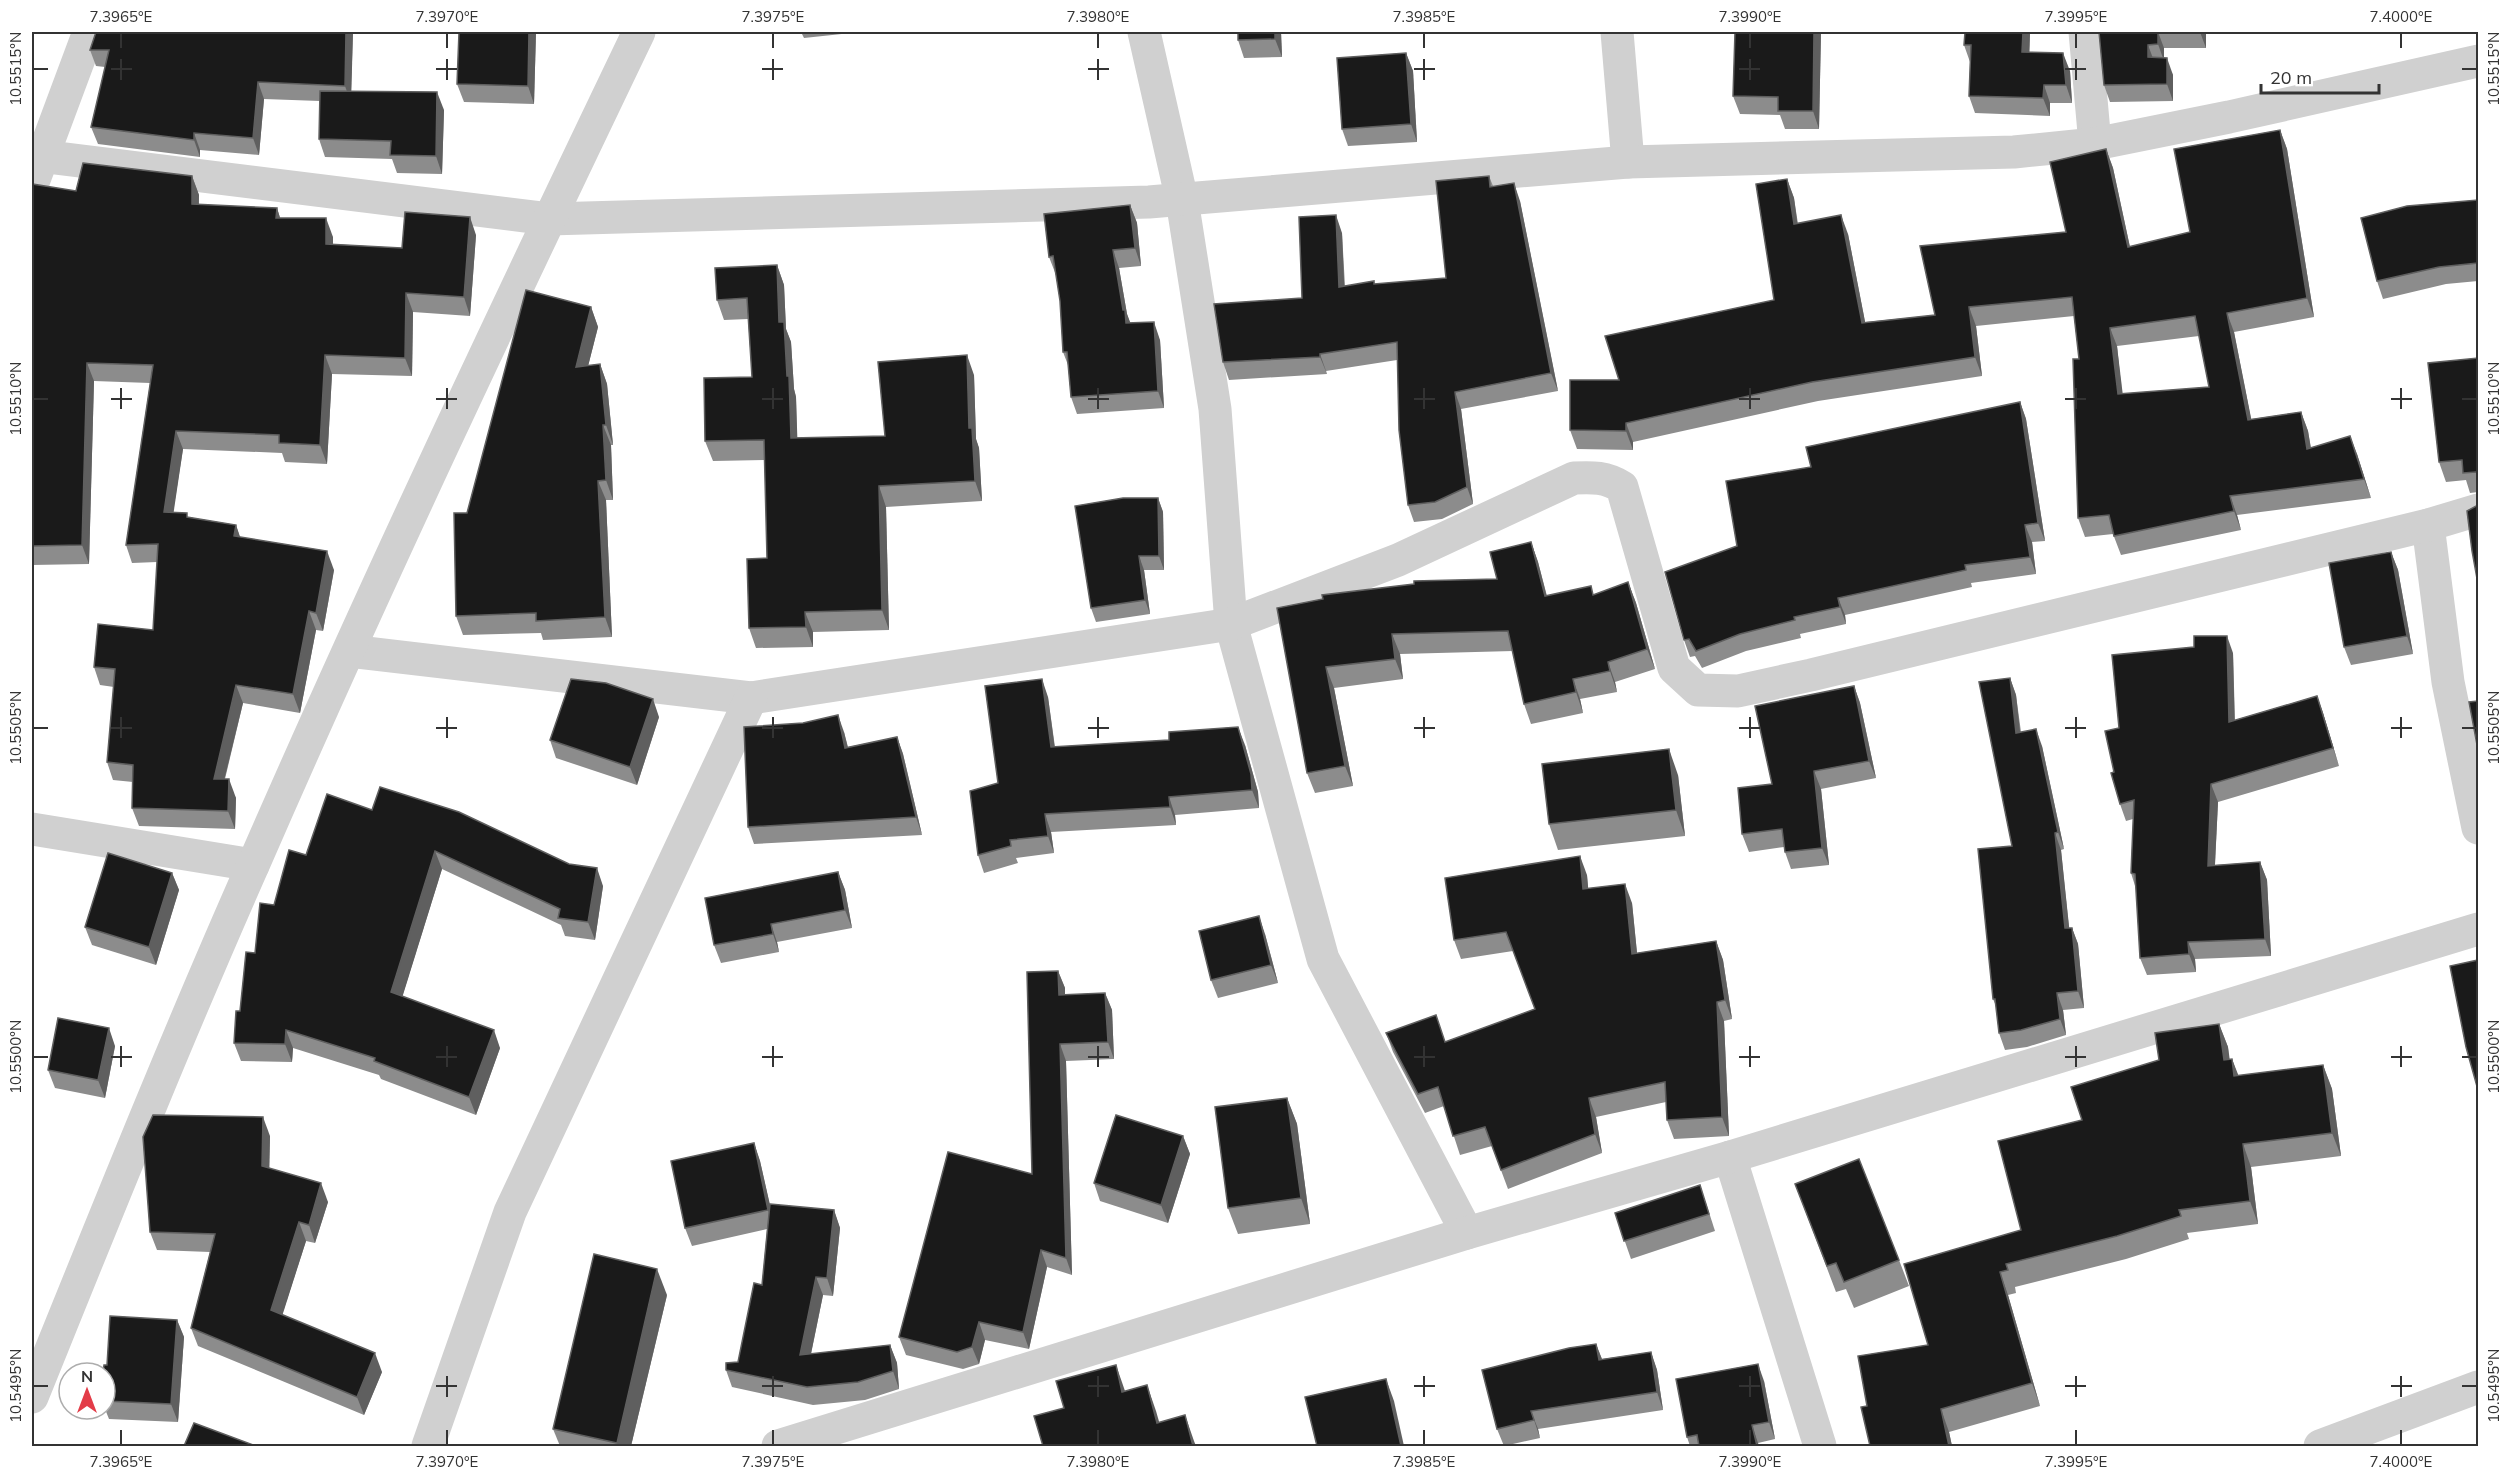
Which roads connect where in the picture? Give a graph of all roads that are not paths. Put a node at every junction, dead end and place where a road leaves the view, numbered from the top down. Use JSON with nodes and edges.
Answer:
{"nodes":[{"id":1,"x":89,"y":32,"type":"edge"},
{"id":2,"x":639,"y":32,"type":"edge"},
{"id":3,"x":1144,"y":32,"type":"edge"},
{"id":4,"x":1617,"y":32,"type":"edge"},
{"id":5,"x":2085,"y":32,"type":"edge"},
{"id":6,"x":2478,"y":61,"type":"edge"},
{"id":7,"x":2095,"y":144,"type":"junction"},
{"id":8,"x":1628,"y":162,"type":"junction"},
{"id":9,"x":35,"y":166,"type":"edge"},
{"id":10,"x":1182,"y":200,"type":"junction"},
{"id":11,"x":549,"y":219,"type":"junction"},
{"id":12,"x":2478,"y":510,"type":"edge"},
{"id":13,"x":2428,"y":525,"type":"junction"},
{"id":14,"x":1231,"y":624,"type":"junction"},
{"id":15,"x":349,"y":651,"type":"junction"},
{"id":16,"x":751,"y":698,"type":"junction"},
{"id":17,"x":2478,"y":828,"type":"edge"},
{"id":18,"x":32,"y":829,"type":"edge"},
{"id":19,"x":253,"y":865,"type":"junction"},
{"id":20,"x":2478,"y":928,"type":"edge"},
{"id":21,"x":1730,"y":1157,"type":"junction"},
{"id":22,"x":1467,"y":1233,"type":"junction"},
{"id":23,"x":46,"y":1327,"type":"edge"},
{"id":24,"x":2478,"y":1387,"type":"edge"},
{"id":25,"x":32,"y":1397,"type":"edge"},
{"id":26,"x":428,"y":1446,"type":"edge"},
{"id":27,"x":778,"y":1446,"type":"edge"},
{"id":28,"x":1820,"y":1446,"type":"edge"},
{"id":29,"x":2319,"y":1446,"type":"edge"}],
"edges":[{"from":1,"to":9,"type":"street"},
{"from":2,"to":11,"type":"street"},
{"from":3,"to":10,"type":"street"},
{"from":4,"to":8,"type":"street"},
{"from":5,"to":7,"type":"street"},
{"from":6,"to":7,"type":"street"},
{"from":7,"to":8,"type":"street"},
{"from":8,"to":10,"type":"street"},
{"from":9,"to":11,"type":"street"},
{"from":10,"to":11,"type":"street"},
{"from":10,"to":14,"type":"street"},
{"from":11,"to":15,"type":"street"},
{"from":12,"to":13,"type":"street"},
{"from":13,"to":14,"type":"street"},
{"from":13,"to":17,"type":"street"},
{"from":14,"to":16,"type":"street"},
{"from":14,"to":22,"type":"street"},
{"from":15,"to":16,"type":"street"},
{"from":15,"to":19,"type":"street"},
{"from":16,"to":26,"type":"street"},
{"from":18,"to":19,"type":"street"},
{"from":19,"to":23,"type":"street"},
{"from":20,"to":21,"type":"street"},
{"from":21,"to":22,"type":"street"},
{"from":21,"to":28,"type":"street"},
{"from":22,"to":27,"type":"street"},
{"from":23,"to":25,"type":"street"},
{"from":24,"to":29,"type":"street"}]}
